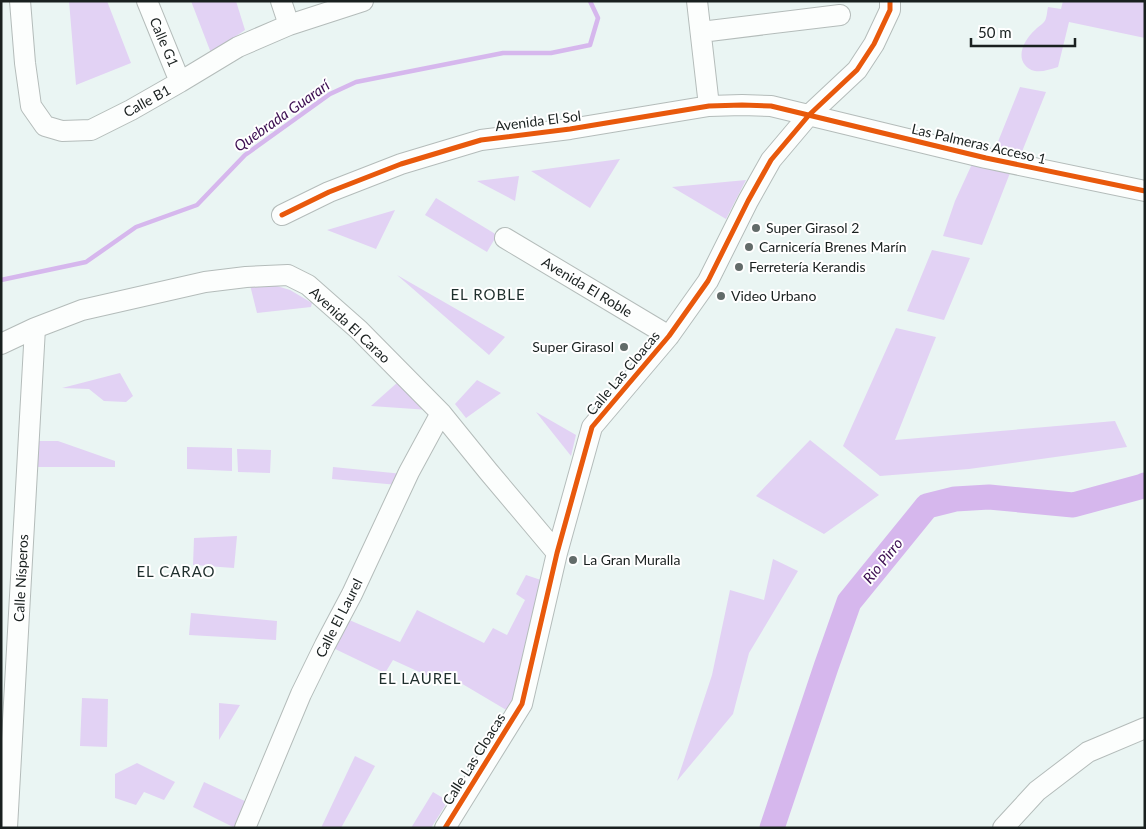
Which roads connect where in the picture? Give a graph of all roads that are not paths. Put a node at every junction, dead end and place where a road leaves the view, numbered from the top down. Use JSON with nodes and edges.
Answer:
{"nodes":[{"id":1,"x":20,"y":1,"type":"edge"},
{"id":2,"x":147,"y":1,"type":"edge"},
{"id":3,"x":280,"y":1,"type":"edge"},
{"id":4,"x":697,"y":1,"type":"edge"},
{"id":5,"x":890,"y":1,"type":"edge"},
{"id":6,"x":359,"y":2,"type":"edge"},
{"id":7,"x":840,"y":15,"type":"dead end"},
{"id":8,"x":289,"y":25,"type":"junction"},
{"id":9,"x":701,"y":32,"type":"junction"},
{"id":10,"x":180,"y":82,"type":"junction"},
{"id":11,"x":709,"y":106,"type":"junction"},
{"id":12,"x":809,"y":115,"type":"junction"},
{"id":13,"x":1145,"y":191,"type":"edge"},
{"id":14,"x":282,"y":215,"type":"dead end"},
{"id":15,"x":505,"y":238,"type":"dead end"},
{"id":16,"x":35,"y":328,"type":"junction"},
{"id":17,"x":669,"y":336,"type":"junction"},
{"id":18,"x":1,"y":344,"type":"edge"},
{"id":19,"x":441,"y":413,"type":"junction"},
{"id":20,"x":557,"y":553,"type":"junction"},
{"id":21,"x":10,"y":622,"type":"edge"},
{"id":22,"x":1145,"y":728,"type":"edge"},
{"id":23,"x":7,"y":828,"type":"edge"},
{"id":24,"x":245,"y":828,"type":"edge"},
{"id":25,"x":445,"y":828,"type":"edge"},
{"id":26,"x":1002,"y":828,"type":"edge"}],
"edges":[{"from":1,"to":10,"type":"street","name":"Calle B1"},
{"from":2,"to":10,"type":"street","name":"Calle G1"},
{"from":3,"to":8,"type":"street"},
{"from":4,"to":9,"type":"street"},
{"from":5,"to":12,"type":"street","name":"Calle Las Cloacas"},
{"from":6,"to":8,"type":"street","name":"Calle B1"},
{"from":7,"to":9,"type":"street"},
{"from":8,"to":10,"type":"street","name":"Calle B1"},
{"from":9,"to":11,"type":"street"},
{"from":11,"to":12,"type":"street","name":"Avenida El Sol"},
{"from":11,"to":14,"type":"street","name":"Avenida El Sol"},
{"from":12,"to":13,"type":"street","name":"Las Palmeras Acceso 1"},
{"from":12,"to":17,"type":"street","name":"Calle Las Cloacas"},
{"from":15,"to":17,"type":"street","name":"Avenida El Roble"},
{"from":16,"to":18,"type":"street","name":"Avenida El Carao"},
{"from":16,"to":19,"type":"street","name":"Avenida El Carao"},
{"from":16,"to":21,"type":"street","name":"Calle Nísperos"},
{"from":17,"to":20,"type":"street","name":"Calle Las Cloacas"},
{"from":19,"to":20,"type":"street","name":"Avenida El Carao"},
{"from":19,"to":24,"type":"street","name":"Calle El Laurel"},
{"from":20,"to":25,"type":"street","name":"Calle Las Cloacas"},
{"from":21,"to":23,"type":"street","name":"Calle Nísperos"},
{"from":22,"to":26,"type":"street"}]}
